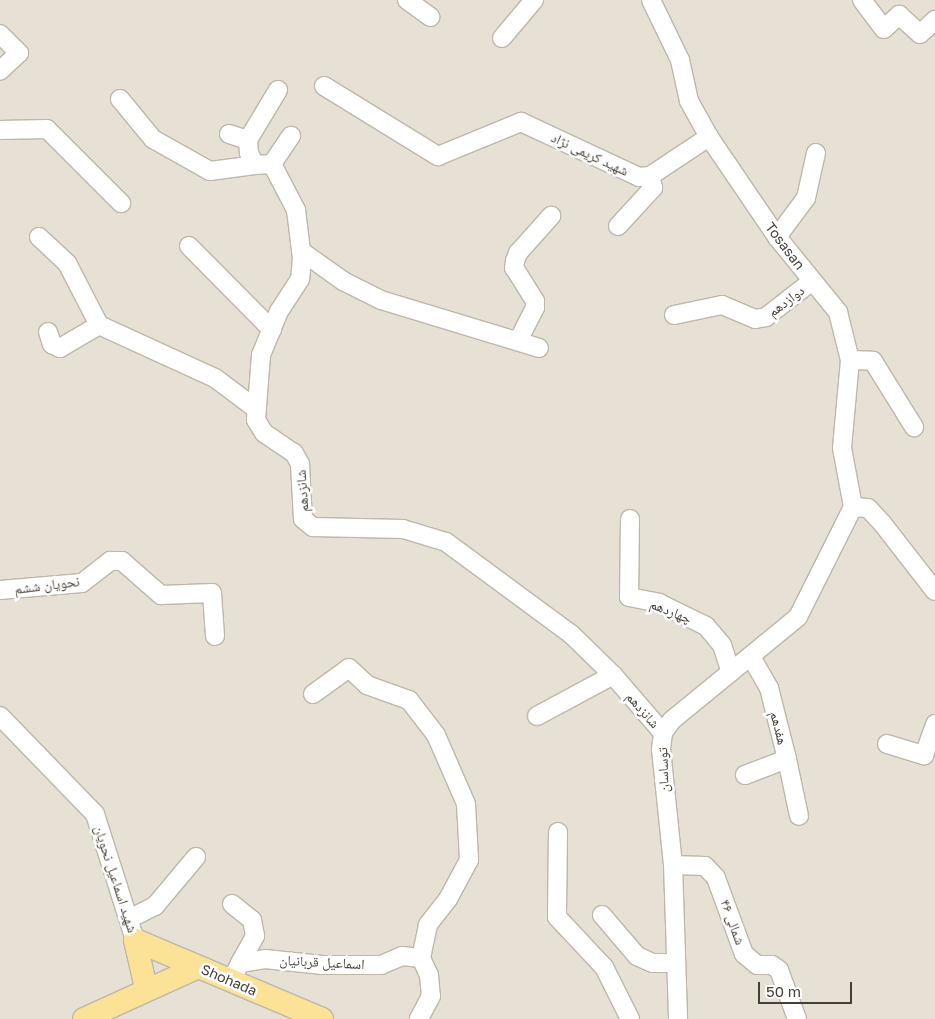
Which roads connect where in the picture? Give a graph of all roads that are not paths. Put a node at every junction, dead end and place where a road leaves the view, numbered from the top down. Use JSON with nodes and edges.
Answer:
{"nodes":[{"id":1,"x":407,"y":0,"type":"edge"},
{"id":2,"x":534,"y":0,"type":"edge"},
{"id":3,"x":651,"y":0,"type":"edge"},
{"id":4,"x":862,"y":0,"type":"edge"},
{"id":5,"x":430,"y":17,"type":"dead end"},
{"id":6,"x":935,"y":22,"type":"edge"},
{"id":7,"x":0,"y":34,"type":"edge"},
{"id":8,"x":502,"y":38,"type":"dead end"},
{"id":9,"x":0,"y":70,"type":"edge"},
{"id":10,"x":324,"y":86,"type":"dead end"},
{"id":11,"x":278,"y":90,"type":"dead end"},
{"id":12,"x":120,"y":99,"type":"dead end"},
{"id":13,"x":0,"y":130,"type":"edge"},
{"id":14,"x":229,"y":134,"type":"dead end"},
{"id":15,"x":291,"y":136,"type":"dead end"},
{"id":16,"x":709,"y":137,"type":"junction"},
{"id":17,"x":248,"y":140,"type":"junction"},
{"id":18,"x":816,"y":153,"type":"dead end"},
{"id":19,"x":264,"y":165,"type":"junction"},
{"id":20,"x":650,"y":176,"type":"junction"},
{"id":21,"x":121,"y":203,"type":"dead end"},
{"id":22,"x":552,"y":216,"type":"dead end"},
{"id":23,"x":618,"y":226,"type":"dead end"},
{"id":24,"x":39,"y":237,"type":"dead end"},
{"id":25,"x":776,"y":237,"type":"junction"},
{"id":26,"x":189,"y":246,"type":"dead end"},
{"id":27,"x":301,"y":251,"type":"junction"},
{"id":28,"x":812,"y":281,"type":"junction"},
{"id":29,"x":674,"y":315,"type":"dead end"},
{"id":30,"x":99,"y":325,"type":"junction"},
{"id":31,"x":272,"y":330,"type":"junction"},
{"id":32,"x":48,"y":332,"type":"dead end"},
{"id":33,"x":518,"y":340,"type":"junction"},
{"id":34,"x":539,"y":348,"type":"dead end"},
{"id":35,"x":850,"y":360,"type":"junction"},
{"id":36,"x":255,"y":408,"type":"junction"},
{"id":37,"x":914,"y":427,"type":"dead end"},
{"id":38,"x":853,"y":507,"type":"junction"},
{"id":39,"x":630,"y":519,"type":"dead end"},
{"id":40,"x":930,"y":571,"type":"edge"},
{"id":41,"x":0,"y":590,"type":"edge"},
{"id":42,"x":935,"y":591,"type":"edge"},
{"id":43,"x":215,"y":636,"type":"dead end"},
{"id":44,"x":751,"y":657,"type":"junction"},
{"id":45,"x":731,"y":672,"type":"junction"},
{"id":46,"x":612,"y":675,"type":"junction"},
{"id":47,"x":313,"y":694,"type":"dead end"},
{"id":48,"x":0,"y":716,"type":"edge"},
{"id":49,"x":537,"y":716,"type":"dead end"},
{"id":50,"x":935,"y":724,"type":"edge"},
{"id":51,"x":663,"y":733,"type":"junction"},
{"id":52,"x":887,"y":744,"type":"dead end"},
{"id":53,"x":787,"y":759,"type":"junction"},
{"id":54,"x":745,"y":775,"type":"dead end"},
{"id":55,"x":800,"y":816,"type":"dead end"},
{"id":56,"x":558,"y":832,"type":"dead end"},
{"id":57,"x":196,"y":857,"type":"dead end"},
{"id":58,"x":673,"y":865,"type":"junction"},
{"id":59,"x":232,"y":904,"type":"dead end"},
{"id":60,"x":602,"y":915,"type":"dead end"},
{"id":61,"x":130,"y":918,"type":"junction"},
{"id":62,"x":136,"y":940,"type":"junction"},
{"id":63,"x":421,"y":958,"type":"junction"},
{"id":64,"x":676,"y":963,"type":"junction"},
{"id":65,"x":188,"y":971,"type":"junction"},
{"id":66,"x":236,"y":972,"type":"junction"},
{"id":67,"x":146,"y":988,"type":"junction"},
{"id":68,"x":84,"y":1019,"type":"edge"},
{"id":69,"x":284,"y":1019,"type":"edge"},
{"id":70,"x":322,"y":1019,"type":"edge"},
{"id":71,"x":419,"y":1019,"type":"edge"},
{"id":72,"x":630,"y":1019,"type":"edge"},
{"id":73,"x":678,"y":1019,"type":"edge"},
{"id":74,"x":797,"y":1019,"type":"edge"}],
"edges":[{"from":1,"to":5,"type":"street"},
{"from":2,"to":8,"type":"street"},
{"from":3,"to":16,"type":"street","name":"Tosasan"},
{"from":4,"to":6,"type":"street"},
{"from":7,"to":9,"type":"street"},
{"from":10,"to":20,"type":"street","name":"شهید کریمی نژاد"},
{"from":11,"to":17,"type":"street"},
{"from":12,"to":19,"type":"street"},
{"from":13,"to":21,"type":"street"},
{"from":14,"to":17,"type":"street"},
{"from":15,"to":19,"type":"street"},
{"from":16,"to":20,"type":"street"},
{"from":16,"to":25,"type":"street","name":"Tosasan"},
{"from":17,"to":19,"type":"street","name":"شانزدهم"},
{"from":18,"to":25,"type":"street"},
{"from":19,"to":27,"type":"street","name":"شانزدهم"},
{"from":20,"to":23,"type":"street"},
{"from":22,"to":33,"type":"street"},
{"from":24,"to":30,"type":"street"},
{"from":25,"to":28,"type":"street","name":"Tosasan"},
{"from":26,"to":31,"type":"street"},
{"from":27,"to":31,"type":"street","name":"شانزدهم"},
{"from":27,"to":33,"type":"street"},
{"from":28,"to":29,"type":"street","name":"دوازدهم"},
{"from":28,"to":35,"type":"street","name":"Tosasan"},
{"from":30,"to":32,"type":"street"},
{"from":30,"to":36,"type":"street"},
{"from":31,"to":36,"type":"street","name":"شانزدهم"},
{"from":33,"to":34,"type":"street"},
{"from":35,"to":37,"type":"street"},
{"from":35,"to":38,"type":"street","name":"Tosasan"},
{"from":36,"to":46,"type":"street","name":"شانزدهم"},
{"from":38,"to":40,"type":"street"},
{"from":38,"to":44,"type":"street","name":"توساسان"},
{"from":39,"to":45,"type":"street","name":"چهاردهم"},
{"from":40,"to":42,"type":"street"},
{"from":41,"to":43,"type":"street","name":"نحویان ششم"},
{"from":44,"to":45,"type":"street","name":"توساسان"},
{"from":44,"to":53,"type":"street","name":"هفدهم"},
{"from":45,"to":51,"type":"street","name":"توساسان"},
{"from":46,"to":49,"type":"street"},
{"from":46,"to":51,"type":"street","name":"شانزدهم"},
{"from":47,"to":63,"type":"street"},
{"from":48,"to":61,"type":"street","name":"شهید اسماعیل نحویان"},
{"from":50,"to":52,"type":"street"},
{"from":51,"to":58,"type":"street","name":"توساسان"},
{"from":53,"to":54,"type":"street","name":"هفدهم"},
{"from":53,"to":55,"type":"street"},
{"from":56,"to":72,"type":"street"},
{"from":57,"to":61,"type":"street"},
{"from":58,"to":64,"type":"street","name":"توساسان"},
{"from":58,"to":74,"type":"street","name":"شمالی ۴۶"},
{"from":59,"to":66,"type":"street"},
{"from":60,"to":64,"type":"street"},
{"from":61,"to":62,"type":"street","name":"شهید اسماعیل نحویان"},
{"from":62,"to":65,"type":"main road","name":"Shohada"},
{"from":62,"to":67,"type":"main road","name":"شهید اسماعیل نحویان"},
{"from":63,"to":66,"type":"street","name":"اسماعیل قربانیان"},
{"from":63,"to":71,"type":"street"},
{"from":64,"to":73,"type":"street","name":"توساسان"},
{"from":65,"to":66,"type":"main road","name":"Shohada"},
{"from":65,"to":67,"type":"main road"},
{"from":65,"to":69,"type":"main road","name":"Shohada"},
{"from":66,"to":70,"type":"main road","name":"Shohada"},
{"from":67,"to":68,"type":"main road"}]}
